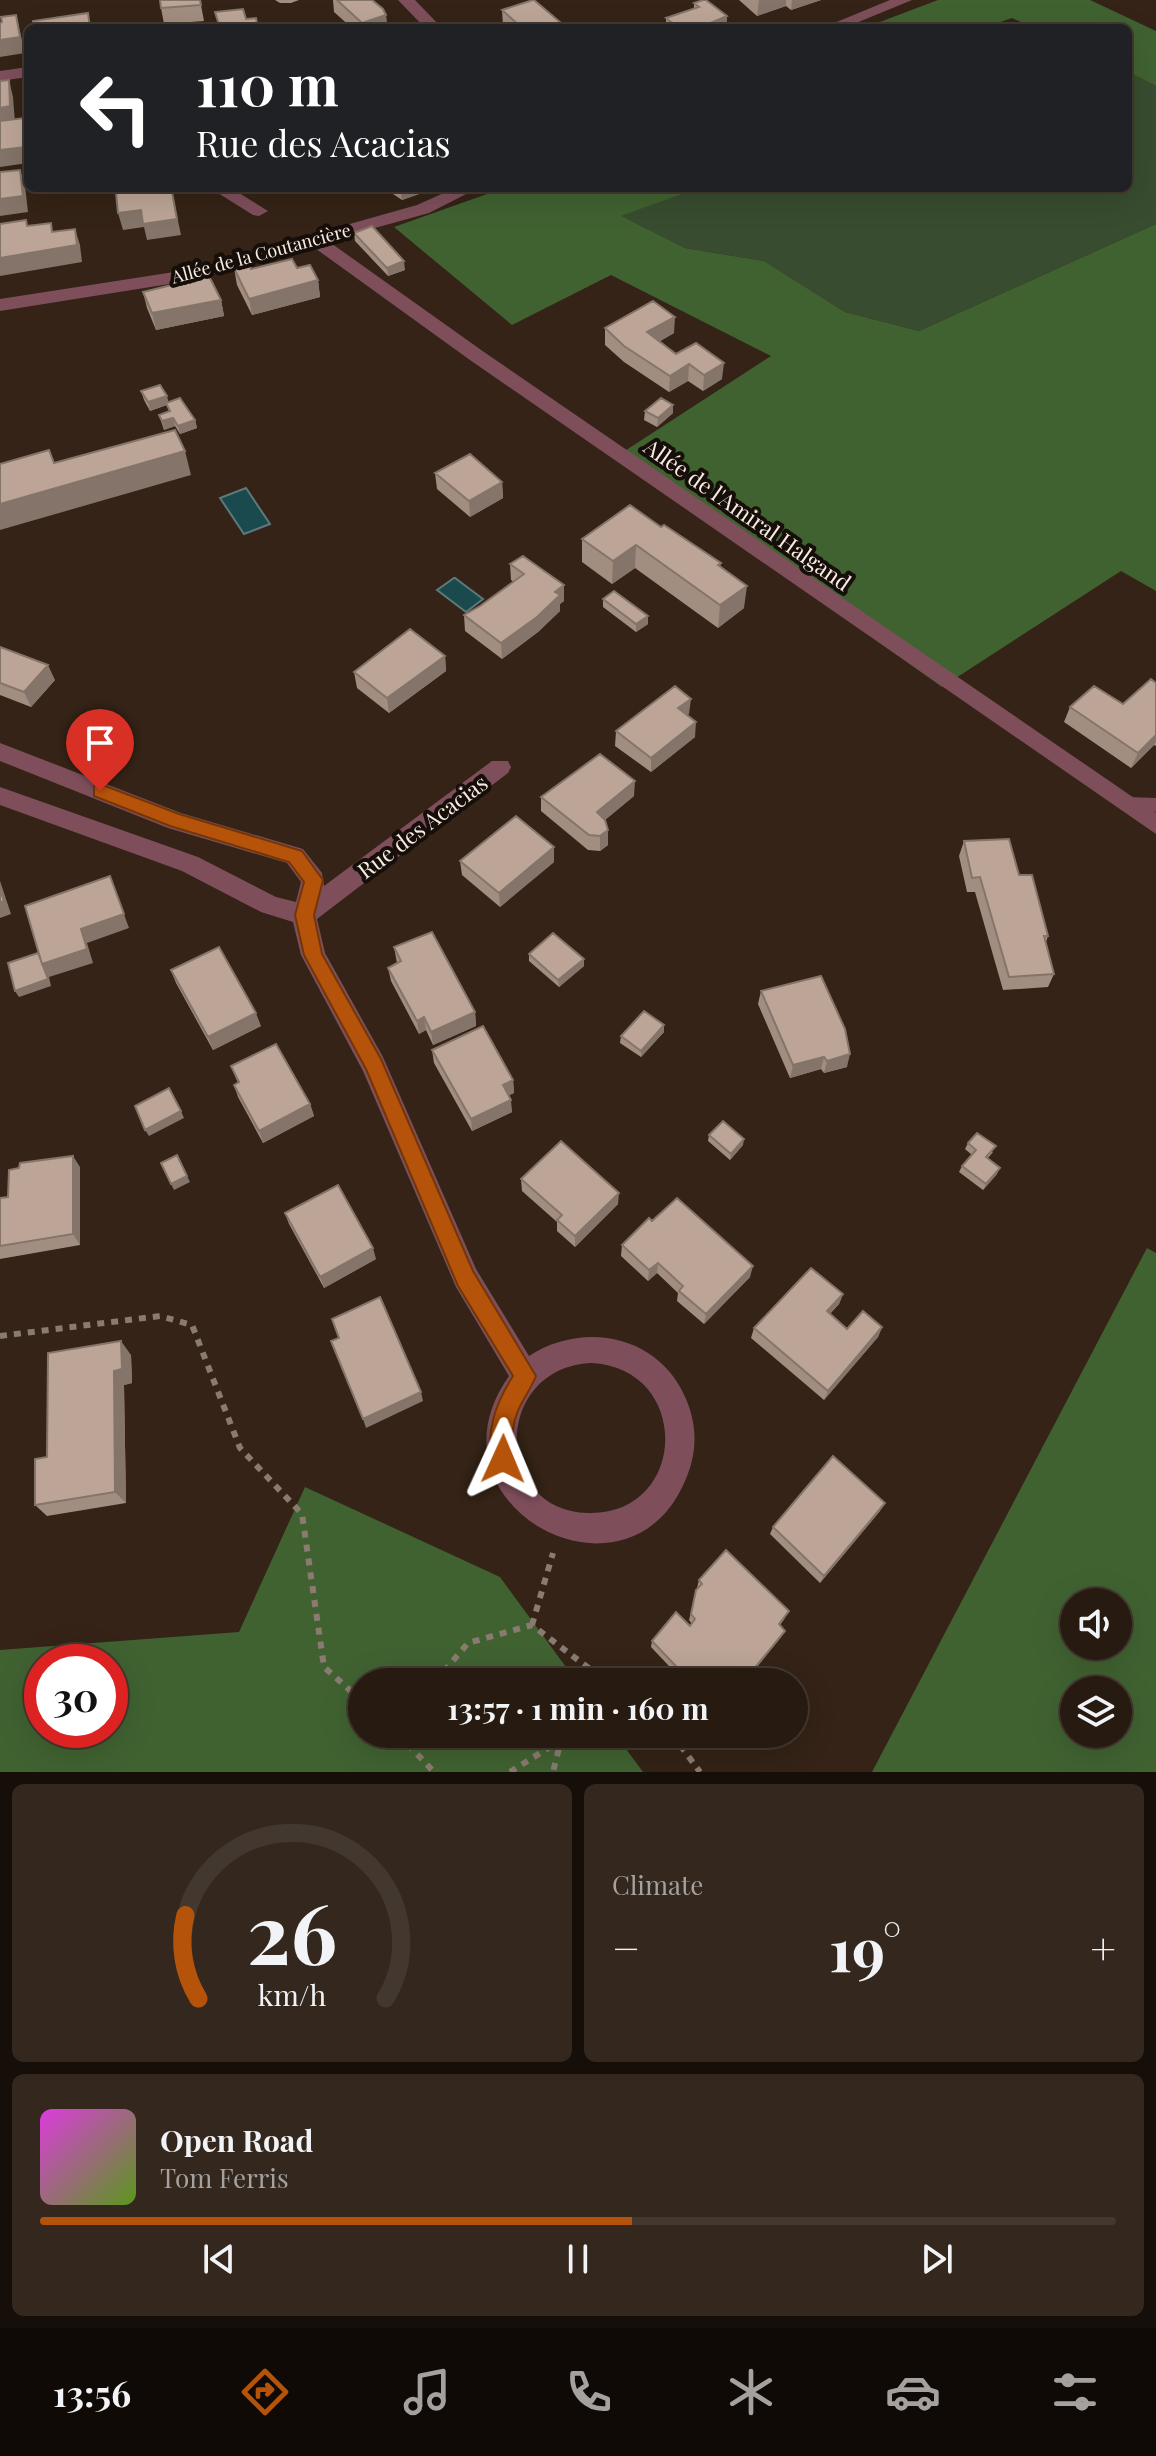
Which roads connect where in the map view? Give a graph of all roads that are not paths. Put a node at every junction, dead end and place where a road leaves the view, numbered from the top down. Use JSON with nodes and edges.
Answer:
{"nodes":[{"id":1,"x":406,"y":0,"type":"edge"},
{"id":2,"x":904,"y":0,"type":"edge"},
{"id":3,"x":430,"y":24,"type":"edge"},
{"id":4,"x":841,"y":24,"type":"edge"},
{"id":5,"x":24,"y":73,"type":"edge"},
{"id":6,"x":0,"y":76,"type":"edge"},
{"id":7,"x":226,"y":192,"type":"edge"},
{"id":8,"x":460,"y":192,"type":"edge"},
{"id":9,"x":259,"y":211,"type":"dead end"},
{"id":10,"x":314,"y":239,"type":"junction"},
{"id":11,"x":0,"y":305,"type":"edge"},
{"id":12,"x":0,"y":752,"type":"edge"},
{"id":13,"x":23,"y":762,"type":"junction"},
{"id":14,"x":500,"y":767,"type":"dead end"},
{"id":15,"x":0,"y":794,"type":"edge"},
{"id":16,"x":1127,"y":804,"type":"junction"},
{"id":17,"x":1156,"y":805,"type":"edge"},
{"id":18,"x":1156,"y":825,"type":"edge"},
{"id":19,"x":304,"y":915,"type":"junction"},
{"id":20,"x":525,"y":1376,"type":"junction"}],
"edges":[{"from":1,"to":3,"type":"street"},
{"from":2,"to":4,"type":"street"},
{"from":5,"to":6,"type":"street"},
{"from":7,"to":9,"type":"street"},
{"from":8,"to":10,"type":"street","name":"Allée de la Coutancière"},
{"from":10,"to":11,"type":"street","name":"Allée de la Coutancière"},
{"from":10,"to":16,"type":"street","name":"Allée de l'Amiral Halgand"},
{"from":12,"to":13,"type":"street"},
{"from":13,"to":15,"type":"street"},
{"from":13,"to":19,"type":"street"},
{"from":14,"to":19,"type":"street","name":"Rue des Acacias"},
{"from":15,"to":19,"type":"street"},
{"from":16,"to":17,"type":"lane"},
{"from":16,"to":18,"type":"street","name":"Allée de l'Amiral Halgand"},
{"from":19,"to":20,"type":"street"},
{"from":20,"to":20,"type":"street"}]}
